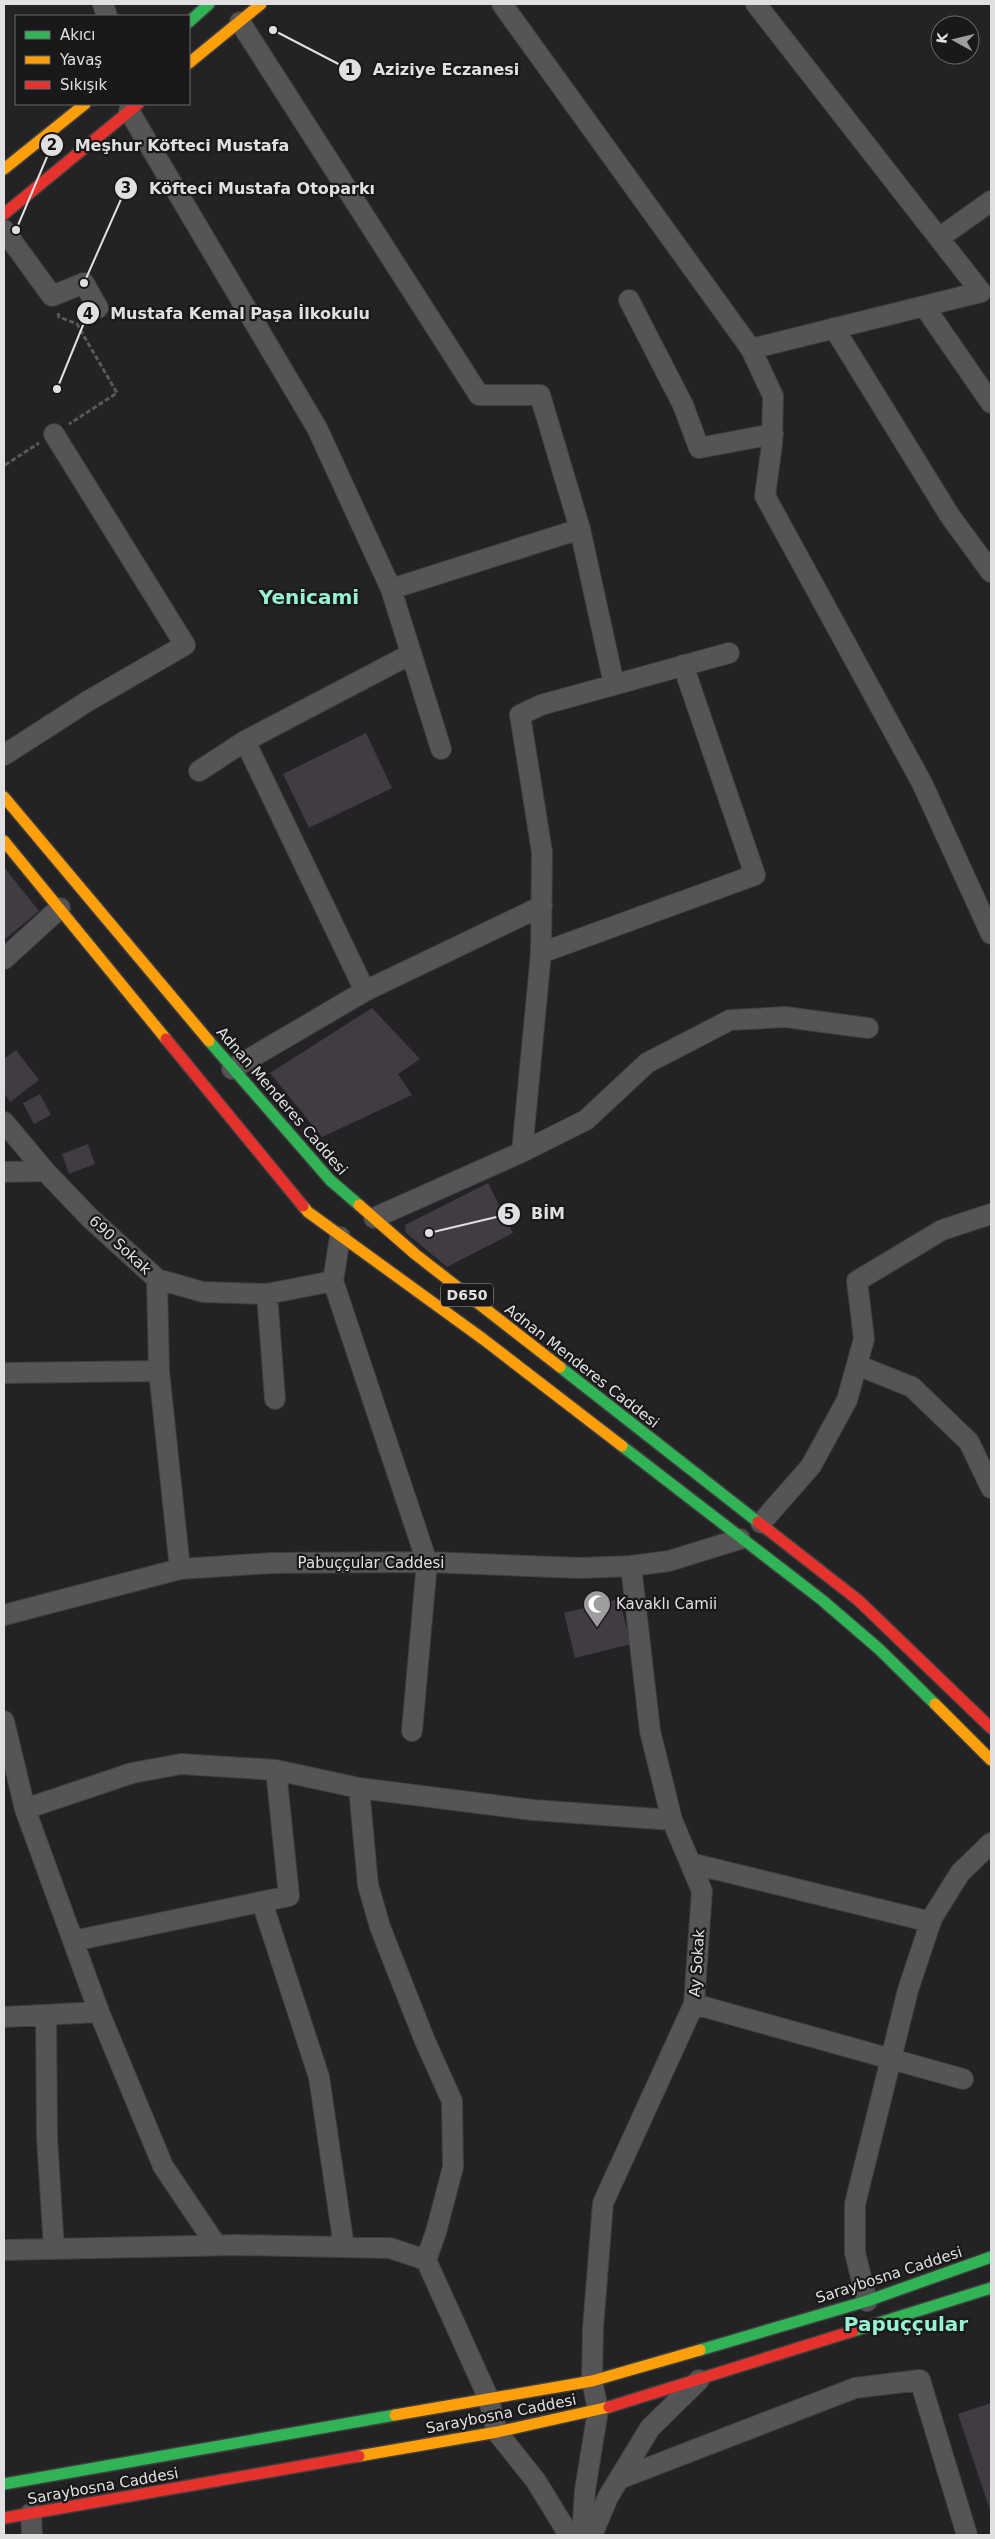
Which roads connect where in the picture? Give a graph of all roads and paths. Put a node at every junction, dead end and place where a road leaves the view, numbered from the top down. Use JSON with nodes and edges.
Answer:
{"nodes":[{"id":1,"x":209,"y":4,"type":"edge"},
{"id":2,"x":261,"y":4,"type":"edge"},
{"id":3,"x":502,"y":4,"type":"edge"},
{"id":4,"x":756,"y":4,"type":"edge"},
{"id":5,"x":190,"y":21,"type":"edge"},
{"id":6,"x":240,"y":22,"type":"junction"},
{"id":7,"x":190,"y":62,"type":"edge"},
{"id":8,"x":84,"y":105,"type":"edge"},
{"id":9,"x":134,"y":107,"type":"edge"},
{"id":10,"x":4,"y":169,"type":"edge"},
{"id":11,"x":991,"y":201,"type":"edge"},
{"id":12,"x":4,"y":214,"type":"edge"},
{"id":13,"x":4,"y":230,"type":"edge"},
{"id":14,"x":939,"y":238,"type":"junction"},
{"id":15,"x":986,"y":293,"type":"edge"},
{"id":16,"x":52,"y":296,"type":"junction"},
{"id":17,"x":630,"y":300,"type":"dead end"},
{"id":18,"x":924,"y":306,"type":"junction"},
{"id":19,"x":98,"y":308,"type":"dead end"},
{"id":20,"x":834,"y":328,"type":"junction"},
{"id":21,"x":751,"y":348,"type":"junction"},
{"id":22,"x":991,"y":403,"type":"edge"},
{"id":23,"x":54,"y":434,"type":"junction"},
{"id":24,"x":773,"y":434,"type":"junction"},
{"id":25,"x":5,"y":465,"type":"dead end"},
{"id":26,"x":580,"y":529,"type":"junction"},
{"id":27,"x":991,"y":572,"type":"edge"},
{"id":28,"x":391,"y":590,"type":"junction"},
{"id":29,"x":729,"y":653,"type":"dead end"},
{"id":30,"x":411,"y":654,"type":"junction"},
{"id":31,"x":683,"y":665,"type":"junction"},
{"id":32,"x":614,"y":684,"type":"junction"},
{"id":33,"x":245,"y":741,"type":"junction"},
{"id":34,"x":441,"y":750,"type":"dead end"},
{"id":35,"x":4,"y":755,"type":"edge"},
{"id":36,"x":199,"y":771,"type":"dead end"},
{"id":37,"x":4,"y":797,"type":"edge"},
{"id":38,"x":4,"y":841,"type":"edge"},
{"id":39,"x":542,"y":906,"type":"junction"},
{"id":40,"x":60,"y":908,"type":"junction"},
{"id":41,"x":991,"y":934,"type":"edge"},
{"id":42,"x":541,"y":953,"type":"junction"},
{"id":43,"x":4,"y":959,"type":"edge"},
{"id":44,"x":365,"y":991,"type":"junction"},
{"id":45,"x":868,"y":1028,"type":"dead end"},
{"id":46,"x":232,"y":1069,"type":"junction"},
{"id":47,"x":4,"y":1122,"type":"edge"},
{"id":48,"x":522,"y":1152,"type":"junction"},
{"id":49,"x":45,"y":1171,"type":"junction"},
{"id":50,"x":4,"y":1172,"type":"edge"},
{"id":51,"x":991,"y":1214,"type":"edge"},
{"id":52,"x":374,"y":1218,"type":"junction"},
{"id":53,"x":340,"y":1237,"type":"junction"},
{"id":54,"x":157,"y":1279,"type":"junction"},
{"id":55,"x":332,"y":1281,"type":"junction"},
{"id":56,"x":267,"y":1294,"type":"junction"},
{"id":57,"x":857,"y":1365,"type":"junction"},
{"id":58,"x":158,"y":1371,"type":"junction"},
{"id":59,"x":4,"y":1373,"type":"edge"},
{"id":60,"x":276,"y":1399,"type":"dead end"},
{"id":61,"x":991,"y":1488,"type":"edge"},
{"id":62,"x":761,"y":1523,"type":"junction"},
{"id":63,"x":740,"y":1539,"type":"junction"},
{"id":64,"x":427,"y":1562,"type":"junction"},
{"id":65,"x":631,"y":1566,"type":"junction"},
{"id":66,"x":180,"y":1569,"type":"junction"},
{"id":67,"x":4,"y":1615,"type":"edge"},
{"id":68,"x":4,"y":1721,"type":"edge"},
{"id":69,"x":991,"y":1728,"type":"edge"},
{"id":70,"x":412,"y":1731,"type":"dead end"},
{"id":71,"x":991,"y":1760,"type":"edge"},
{"id":72,"x":276,"y":1770,"type":"junction"},
{"id":73,"x":359,"y":1788,"type":"junction"},
{"id":74,"x":25,"y":1809,"type":"junction"},
{"id":75,"x":672,"y":1820,"type":"junction"},
{"id":76,"x":991,"y":1843,"type":"edge"},
{"id":77,"x":690,"y":1863,"type":"junction"},
{"id":78,"x":262,"y":1902,"type":"junction"},
{"id":79,"x":931,"y":1922,"type":"junction"},
{"id":80,"x":73,"y":1941,"type":"junction"},
{"id":81,"x":694,"y":2004,"type":"junction"},
{"id":82,"x":99,"y":2012,"type":"junction"},
{"id":83,"x":46,"y":2015,"type":"junction"},
{"id":84,"x":4,"y":2017,"type":"edge"},
{"id":85,"x":892,"y":2060,"type":"junction"},
{"id":86,"x":963,"y":2079,"type":"dead end"},
{"id":87,"x":216,"y":2246,"type":"junction"},
{"id":88,"x":344,"y":2247,"type":"junction"},
{"id":89,"x":54,"y":2249,"type":"junction"},
{"id":90,"x":4,"y":2250,"type":"edge"},
{"id":91,"x":991,"y":2257,"type":"edge"},
{"id":92,"x":426,"y":2260,"type":"junction"},
{"id":93,"x":991,"y":2288,"type":"edge"},
{"id":94,"x":867,"y":2301,"type":"junction"},
{"id":95,"x":700,"y":2379,"type":"junction"},
{"id":96,"x":592,"y":2381,"type":"junction"},
{"id":97,"x":488,"y":2398,"type":"junction"},
{"id":98,"x":598,"y":2410,"type":"junction"},
{"id":99,"x":496,"y":2432,"type":"junction"},
{"id":100,"x":619,"y":2479,"type":"junction"},
{"id":101,"x":4,"y":2484,"type":"edge"},
{"id":102,"x":32,"y":2513,"type":"junction"},
{"id":103,"x":4,"y":2518,"type":"edge"},
{"id":104,"x":32,"y":2535,"type":"edge"},
{"id":105,"x":569,"y":2535,"type":"edge"},
{"id":106,"x":582,"y":2535,"type":"edge"},
{"id":107,"x":592,"y":2535,"type":"edge"},
{"id":108,"x":967,"y":2535,"type":"edge"}],
"edges":[{"from":1,"to":5,"type":"main road"},
{"from":2,"to":6,"type":"main road"},
{"from":3,"to":21,"type":"street"},
{"from":4,"to":14,"type":"street"},
{"from":6,"to":7,"type":"main road"},
{"from":6,"to":26,"type":"street"},
{"from":8,"to":10,"type":"main road"},
{"from":9,"to":12,"type":"main road"},
{"from":9,"to":28,"type":"street"},
{"from":11,"to":14,"type":"street"},
{"from":13,"to":16,"type":"street"},
{"from":14,"to":15,"type":"street"},
{"from":15,"to":18,"type":"street"},
{"from":16,"to":19,"type":"street"},
{"from":16,"to":23,"type":"path"},
{"from":17,"to":24,"type":"street"},
{"from":18,"to":20,"type":"street"},
{"from":18,"to":22,"type":"street"},
{"from":20,"to":21,"type":"street"},
{"from":20,"to":27,"type":"street"},
{"from":21,"to":24,"type":"street"},
{"from":23,"to":25,"type":"path"},
{"from":23,"to":35,"type":"street"},
{"from":24,"to":41,"type":"street"},
{"from":26,"to":28,"type":"street"},
{"from":26,"to":32,"type":"street"},
{"from":28,"to":30,"type":"street"},
{"from":29,"to":31,"type":"street"},
{"from":30,"to":33,"type":"street"},
{"from":30,"to":34,"type":"street"},
{"from":31,"to":32,"type":"street"},
{"from":31,"to":42,"type":"street"},
{"from":32,"to":39,"type":"street"},
{"from":33,"to":36,"type":"street"},
{"from":33,"to":44,"type":"street"},
{"from":37,"to":46,"type":"main road","name":"Adnan Menderes Caddesi","number":"D650"},
{"from":38,"to":40,"type":"main road"},
{"from":39,"to":42,"type":"street"},
{"from":39,"to":44,"type":"street"},
{"from":40,"to":43,"type":"street"},
{"from":40,"to":53,"type":"main road"},
{"from":42,"to":48,"type":"street"},
{"from":44,"to":46,"type":"street"},
{"from":45,"to":48,"type":"street"},
{"from":46,"to":52,"type":"main road","name":"Adnan Menderes Caddesi","number":"D650"},
{"from":47,"to":49,"type":"street","name":"690 Sokak"},
{"from":48,"to":52,"type":"street"},
{"from":49,"to":50,"type":"street"},
{"from":49,"to":54,"type":"street","name":"690 Sokak"},
{"from":51,"to":57,"type":"street"},
{"from":52,"to":62,"type":"main road","name":"Adnan Menderes Caddesi","number":"D650"},
{"from":53,"to":55,"type":"street"},
{"from":53,"to":63,"type":"main road"},
{"from":54,"to":56,"type":"street","name":"690 Sokak"},
{"from":54,"to":58,"type":"street"},
{"from":55,"to":56,"type":"street","name":"690 Sokak"},
{"from":55,"to":64,"type":"street"},
{"from":56,"to":60,"type":"street"},
{"from":57,"to":61,"type":"street"},
{"from":57,"to":62,"type":"street"},
{"from":58,"to":59,"type":"street"},
{"from":58,"to":66,"type":"street"},
{"from":62,"to":69,"type":"main road","name":"Adnan Menderes Caddesi","number":"D650"},
{"from":63,"to":65,"type":"street","name":"Pabuççular Caddesi"},
{"from":63,"to":71,"type":"main road"},
{"from":64,"to":65,"type":"street","name":"Pabuççular Caddesi"},
{"from":64,"to":66,"type":"street","name":"Pabuççular Caddesi"},
{"from":64,"to":70,"type":"street"},
{"from":65,"to":75,"type":"street","name":"Ay Sokak"},
{"from":66,"to":67,"type":"street","name":"Pabuççular Caddesi"},
{"from":68,"to":74,"type":"street"},
{"from":72,"to":73,"type":"street"},
{"from":72,"to":74,"type":"street"},
{"from":72,"to":78,"type":"street"},
{"from":73,"to":75,"type":"street"},
{"from":73,"to":92,"type":"street"},
{"from":74,"to":80,"type":"street"},
{"from":75,"to":77,"type":"street","name":"Ay Sokak"},
{"from":76,"to":79,"type":"street"},
{"from":77,"to":79,"type":"street"},
{"from":77,"to":81,"type":"street","name":"Ay Sokak"},
{"from":78,"to":80,"type":"street"},
{"from":78,"to":88,"type":"street"},
{"from":79,"to":85,"type":"street"},
{"from":80,"to":82,"type":"street"},
{"from":81,"to":85,"type":"street"},
{"from":81,"to":96,"type":"street","name":"Ay Sokak"},
{"from":82,"to":83,"type":"street"},
{"from":82,"to":87,"type":"street"},
{"from":83,"to":84,"type":"street"},
{"from":83,"to":89,"type":"street"},
{"from":85,"to":86,"type":"street"},
{"from":85,"to":94,"type":"street"},
{"from":87,"to":88,"type":"street"},
{"from":87,"to":89,"type":"street"},
{"from":88,"to":92,"type":"street"},
{"from":89,"to":90,"type":"street"},
{"from":91,"to":94,"type":"main road","name":"Saraybosna Caddesi"},
{"from":92,"to":97,"type":"street"},
{"from":93,"to":95,"type":"main road","name":"Saraybosna Caddesi"},
{"from":94,"to":96,"type":"main road","name":"Saraybosna Caddesi"},
{"from":95,"to":98,"type":"main road","name":"Saraybosna Caddesi"},
{"from":95,"to":100,"type":"street"},
{"from":96,"to":97,"type":"main road","name":"Saraybosna Caddesi"},
{"from":96,"to":98,"type":"street","name":"Ay Sokak"},
{"from":97,"to":99,"type":"street"},
{"from":97,"to":101,"type":"main road","name":"Saraybosna Caddesi"},
{"from":98,"to":99,"type":"main road","name":"Saraybosna Caddesi"},
{"from":98,"to":106,"type":"street"},
{"from":99,"to":102,"type":"main road","name":"Saraybosna Caddesi"},
{"from":99,"to":105,"type":"street"},
{"from":100,"to":107,"type":"street"},
{"from":100,"to":108,"type":"street"},
{"from":102,"to":103,"type":"main road","name":"Saraybosna Caddesi"},
{"from":102,"to":104,"type":"street"}]}
